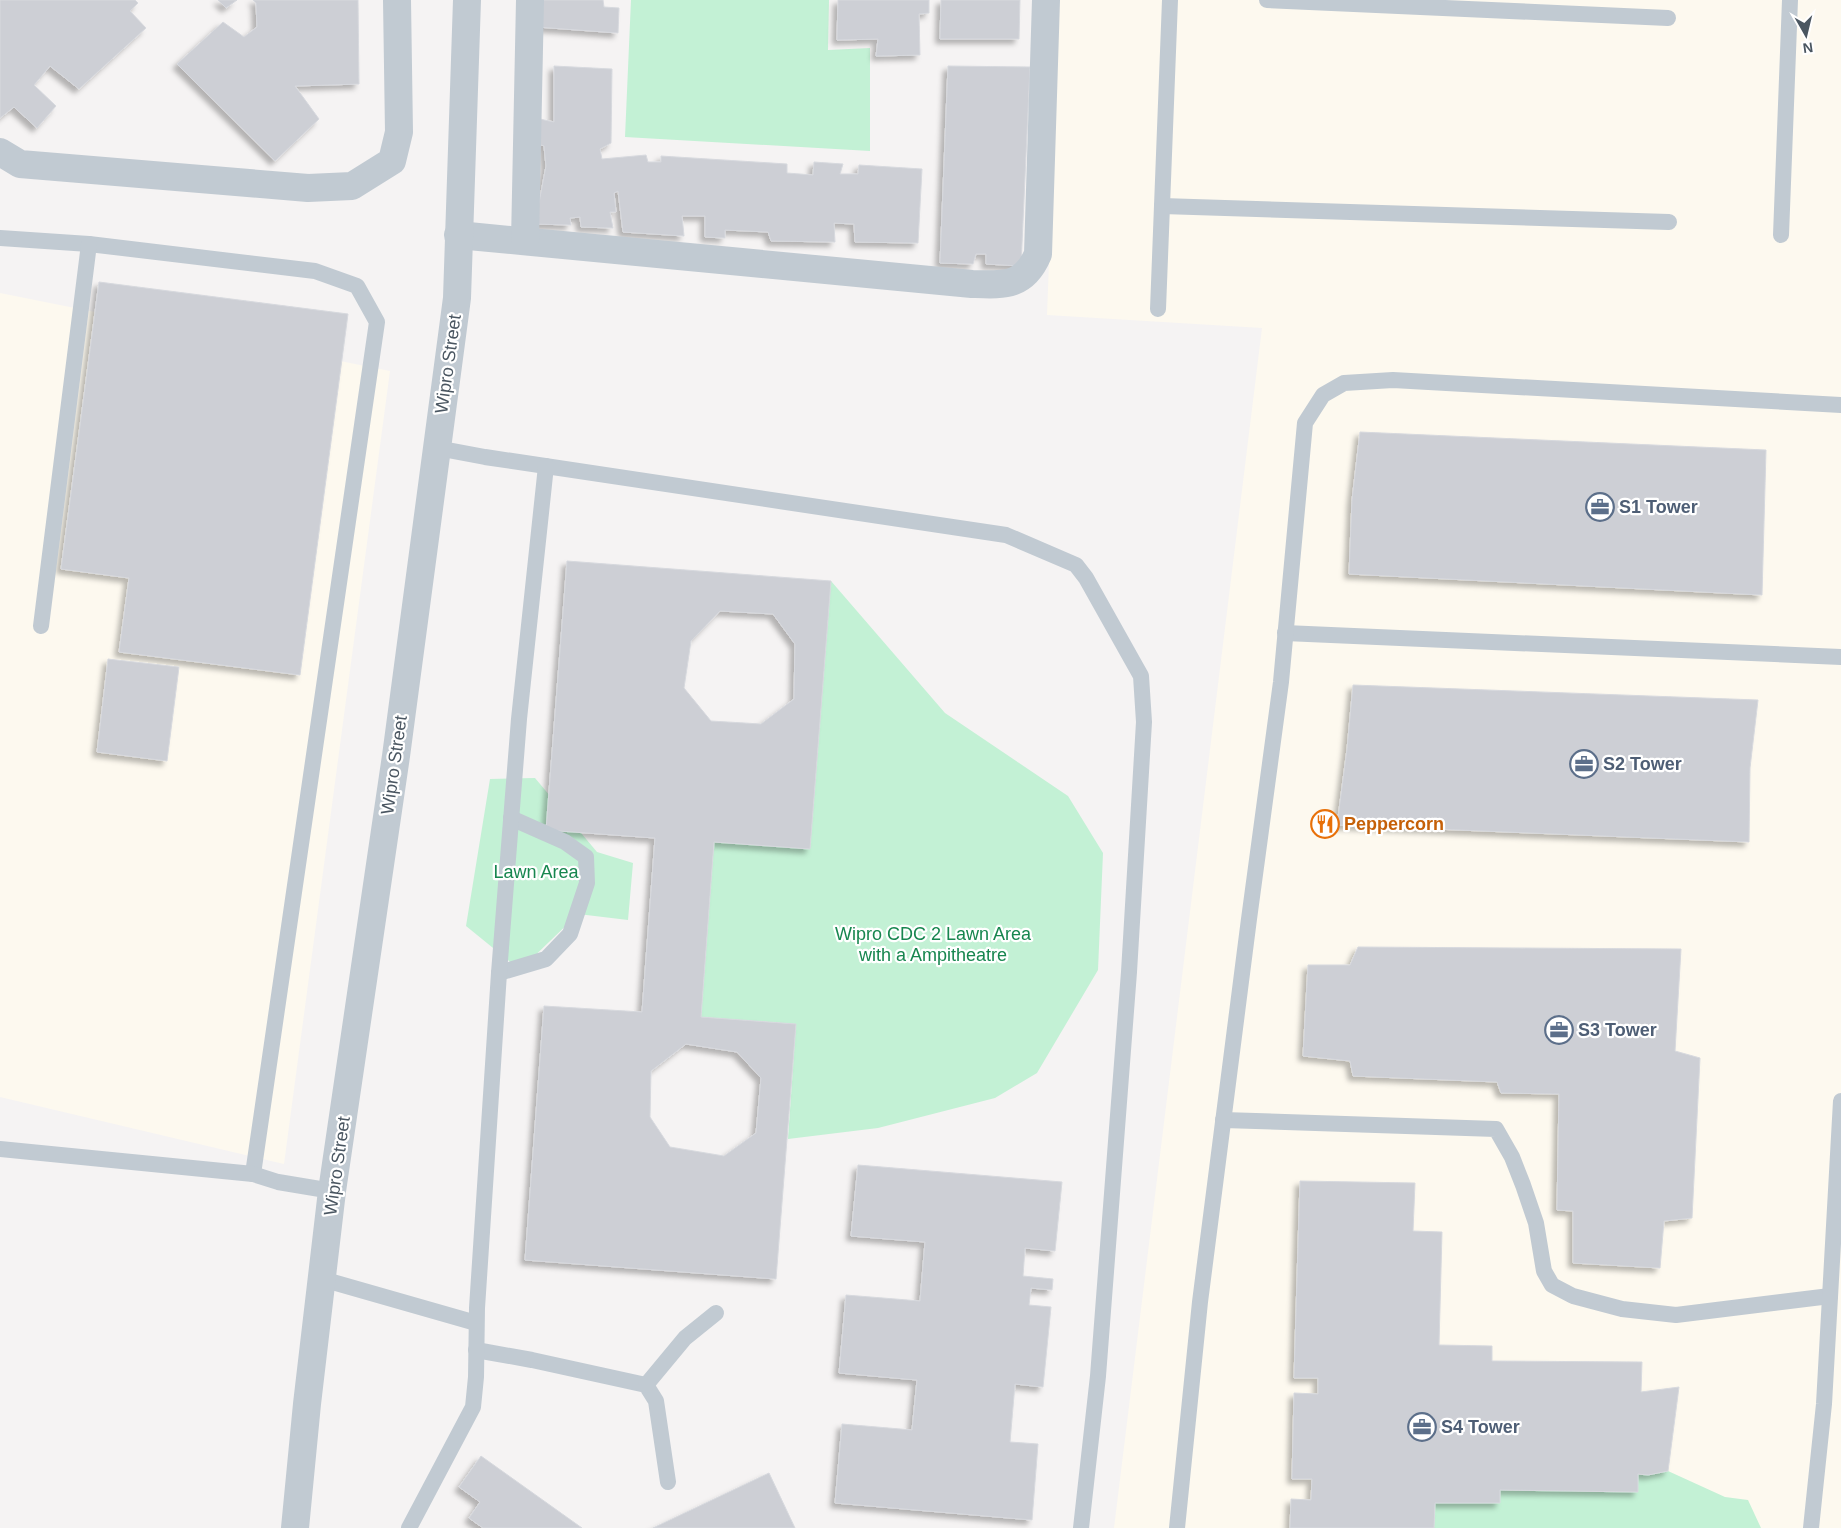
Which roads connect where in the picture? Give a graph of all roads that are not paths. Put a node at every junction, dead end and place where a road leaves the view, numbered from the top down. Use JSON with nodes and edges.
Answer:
{"nodes":[{"id":1,"x":397,"y":0,"type":"edge"},
{"id":2,"x":467,"y":0,"type":"edge"},
{"id":3,"x":530,"y":0,"type":"edge"},
{"id":4,"x":1046,"y":0,"type":"edge"},
{"id":5,"x":1170,"y":0,"type":"edge"},
{"id":6,"x":1268,"y":0,"type":"edge"},
{"id":7,"x":1790,"y":0,"type":"edge"},
{"id":8,"x":1668,"y":18,"type":"dead end"},
{"id":9,"x":0,"y":152,"type":"edge"},
{"id":10,"x":1162,"y":206,"type":"junction"},
{"id":11,"x":1669,"y":222,"type":"dead end"},
{"id":12,"x":458,"y":235,"type":"junction"},
{"id":13,"x":1781,"y":235,"type":"dead end"},
{"id":14,"x":0,"y":238,"type":"edge"},
{"id":15,"x":525,"y":241,"type":"junction"},
{"id":16,"x":90,"y":244,"type":"junction"},
{"id":17,"x":1158,"y":309,"type":"dead end"},
{"id":18,"x":1841,"y":405,"type":"edge"},
{"id":19,"x":437,"y":448,"type":"junction"},
{"id":20,"x":546,"y":466,"type":"junction"},
{"id":21,"x":41,"y":626,"type":"dead end"},
{"id":22,"x":1285,"y":633,"type":"junction"},
{"id":23,"x":1841,"y":657,"type":"edge"},
{"id":24,"x":511,"y":818,"type":"junction"},
{"id":25,"x":499,"y":973,"type":"junction"},
{"id":26,"x":1841,"y":1101,"type":"edge"},
{"id":27,"x":1224,"y":1120,"type":"junction"},
{"id":28,"x":0,"y":1149,"type":"edge"},
{"id":29,"x":253,"y":1174,"type":"junction"},
{"id":30,"x":332,"y":1191,"type":"junction"},
{"id":31,"x":322,"y":1279,"type":"junction"},
{"id":32,"x":1830,"y":1296,"type":"junction"},
{"id":33,"x":716,"y":1313,"type":"dead end"},
{"id":34,"x":476,"y":1323,"type":"junction"},
{"id":35,"x":476,"y":1350,"type":"junction"},
{"id":36,"x":646,"y":1385,"type":"junction"},
{"id":37,"x":668,"y":1482,"type":"dead end"},
{"id":38,"x":295,"y":1528,"type":"edge"},
{"id":39,"x":409,"y":1528,"type":"edge"},
{"id":40,"x":1081,"y":1528,"type":"edge"},
{"id":41,"x":1176,"y":1528,"type":"edge"},
{"id":42,"x":1812,"y":1528,"type":"edge"}],
"edges":[{"from":1,"to":9,"type":"street"},
{"from":2,"to":12,"type":"street","name":"Wipro Street"},
{"from":3,"to":15,"type":"street"},
{"from":4,"to":15,"type":"street"},
{"from":5,"to":10,"type":"lane"},
{"from":6,"to":8,"type":"lane"},
{"from":7,"to":13,"type":"lane"},
{"from":10,"to":11,"type":"lane"},
{"from":10,"to":17,"type":"lane"},
{"from":12,"to":15,"type":"street"},
{"from":12,"to":19,"type":"street","name":"Wipro Street"},
{"from":14,"to":16,"type":"lane"},
{"from":16,"to":21,"type":"lane"},
{"from":16,"to":29,"type":"lane"},
{"from":18,"to":22,"type":"lane"},
{"from":19,"to":20,"type":"lane"},
{"from":19,"to":30,"type":"street","name":"Wipro Street"},
{"from":20,"to":24,"type":"lane"},
{"from":20,"to":40,"type":"lane"},
{"from":22,"to":23,"type":"lane"},
{"from":22,"to":27,"type":"lane"},
{"from":24,"to":25,"type":"lane"},
{"from":24,"to":25,"type":"lane"},
{"from":25,"to":34,"type":"lane"},
{"from":26,"to":32,"type":"lane"},
{"from":27,"to":32,"type":"lane"},
{"from":27,"to":41,"type":"lane"},
{"from":28,"to":29,"type":"lane"},
{"from":29,"to":30,"type":"lane"},
{"from":30,"to":31,"type":"street","name":"Wipro Street"},
{"from":31,"to":34,"type":"lane"},
{"from":31,"to":38,"type":"street","name":"Wipro Street"},
{"from":32,"to":42,"type":"lane"},
{"from":33,"to":36,"type":"lane"},
{"from":34,"to":35,"type":"lane"},
{"from":35,"to":36,"type":"lane"},
{"from":35,"to":39,"type":"lane"},
{"from":36,"to":37,"type":"lane"}]}
